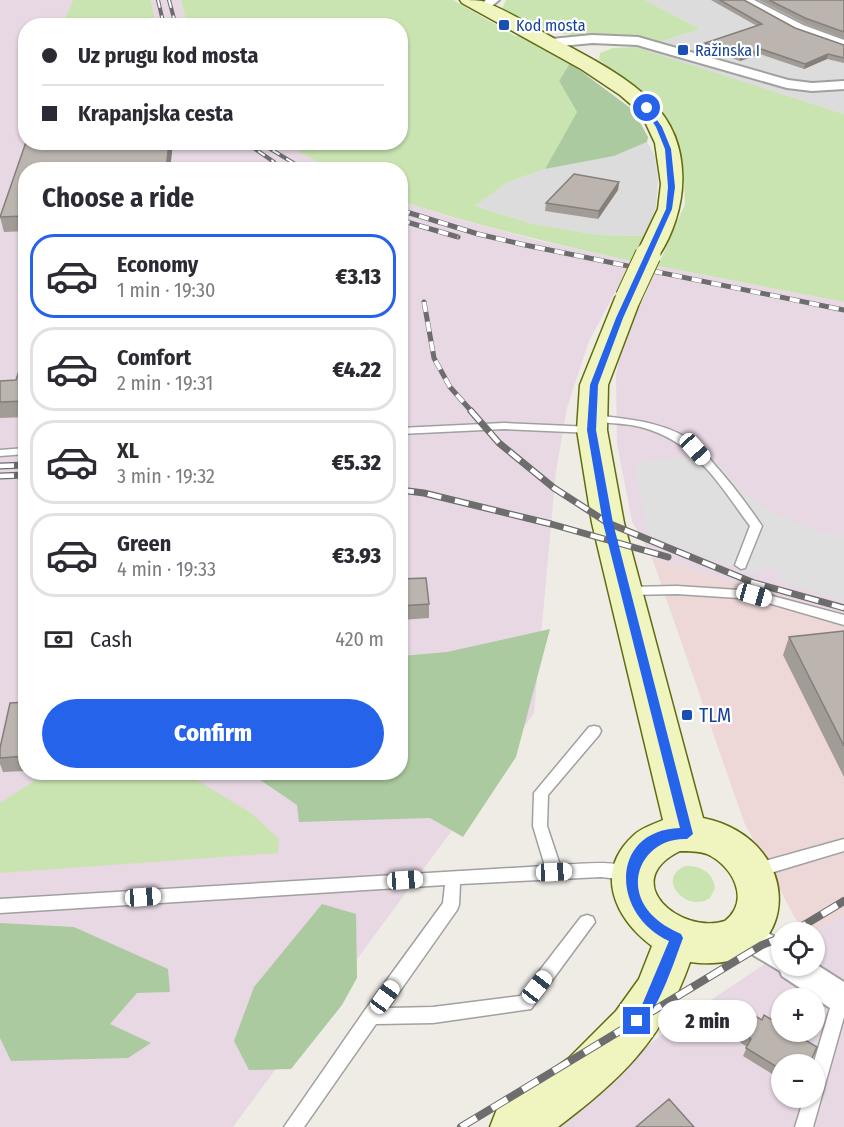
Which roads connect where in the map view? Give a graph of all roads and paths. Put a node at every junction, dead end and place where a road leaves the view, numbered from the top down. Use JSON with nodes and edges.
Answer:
{"nodes":[{"id":1,"x":745,"y":0,"type":"edge"},
{"id":2,"x":481,"y":3,"type":"edge"},
{"id":3,"x":551,"y":43,"type":"junction"},
{"id":4,"x":844,"y":44,"type":"edge"},
{"id":5,"x":651,"y":45,"type":"junction"},
{"id":6,"x":570,"y":53,"type":"junction"},
{"id":7,"x":844,"y":85,"type":"edge"},
{"id":8,"x":812,"y":87,"type":"junction"},
{"id":9,"x":844,"y":99,"type":"edge"},
{"id":10,"x":592,"y":424,"type":"junction"},
{"id":11,"x":408,"y":431,"type":"edge"},
{"id":12,"x":18,"y":452,"type":"edge"},
{"id":13,"x":0,"y":453,"type":"edge"},
{"id":14,"x":741,"y":565,"type":"dead end"},
{"id":15,"x":626,"y":591,"type":"junction"},
{"id":16,"x":844,"y":620,"type":"edge"},
{"id":17,"x":594,"y":731,"type":"dead end"},
{"id":18,"x":687,"y":834,"type":"junction"},
{"id":19,"x":844,"y":845,"type":"edge"},
{"id":20,"x":554,"y":872,"type":"junction"},
{"id":21,"x":753,"y":872,"type":"junction"},
{"id":22,"x":632,"y":874,"type":"junction"},
{"id":23,"x":453,"y":878,"type":"junction"},
{"id":24,"x":0,"y":906,"type":"edge"},
{"id":25,"x":587,"y":922,"type":"dead end"},
{"id":26,"x":744,"y":933,"type":"junction"},
{"id":27,"x":677,"y":938,"type":"junction"},
{"id":28,"x":771,"y":951,"type":"edge"},
{"id":29,"x":808,"y":976,"type":"edge"},
{"id":30,"x":843,"y":999,"type":"edge"},
{"id":31,"x":371,"y":1016,"type":"junction"},
{"id":32,"x":825,"y":1056,"type":"edge"},
{"id":33,"x":810,"y":1108,"type":"edge"},
{"id":34,"x":293,"y":1127,"type":"edge"},
{"id":35,"x":515,"y":1127,"type":"edge"},
{"id":36,"x":804,"y":1127,"type":"edge"}],
"edges":[{"from":1,"to":4,"type":"street"},
{"from":2,"to":3,"type":"street"},
{"from":3,"to":5,"type":"street"},
{"from":3,"to":6,"type":"street"},
{"from":5,"to":6,"type":"street"},
{"from":5,"to":8,"type":"street"},
{"from":6,"to":10,"type":"street","bridge":true},
{"from":7,"to":8,"type":"street"},
{"from":8,"to":9,"type":"street"},
{"from":10,"to":11,"type":"lane"},
{"from":10,"to":14,"type":"lane"},
{"from":10,"to":15,"type":"street"},
{"from":12,"to":13,"type":"lane"},
{"from":15,"to":16,"type":"lane"},
{"from":15,"to":18,"type":"street"},
{"from":17,"to":20,"type":"lane"},
{"from":18,"to":21,"type":"street"},
{"from":18,"to":22,"type":"street"},
{"from":19,"to":21,"type":"lane"},
{"from":20,"to":22,"type":"lane"},
{"from":20,"to":23,"type":"lane"},
{"from":21,"to":26,"type":"street"},
{"from":22,"to":27,"type":"street"},
{"from":23,"to":24,"type":"lane"},
{"from":23,"to":31,"type":"lane"},
{"from":25,"to":31,"type":"lane"},
{"from":26,"to":27,"type":"street"},
{"from":26,"to":28,"type":"street"},
{"from":27,"to":35,"type":"street"},
{"from":29,"to":30,"type":"street"},
{"from":30,"to":32,"type":"lane"},
{"from":31,"to":34,"type":"lane"},
{"from":33,"to":36,"type":"lane"}]}
